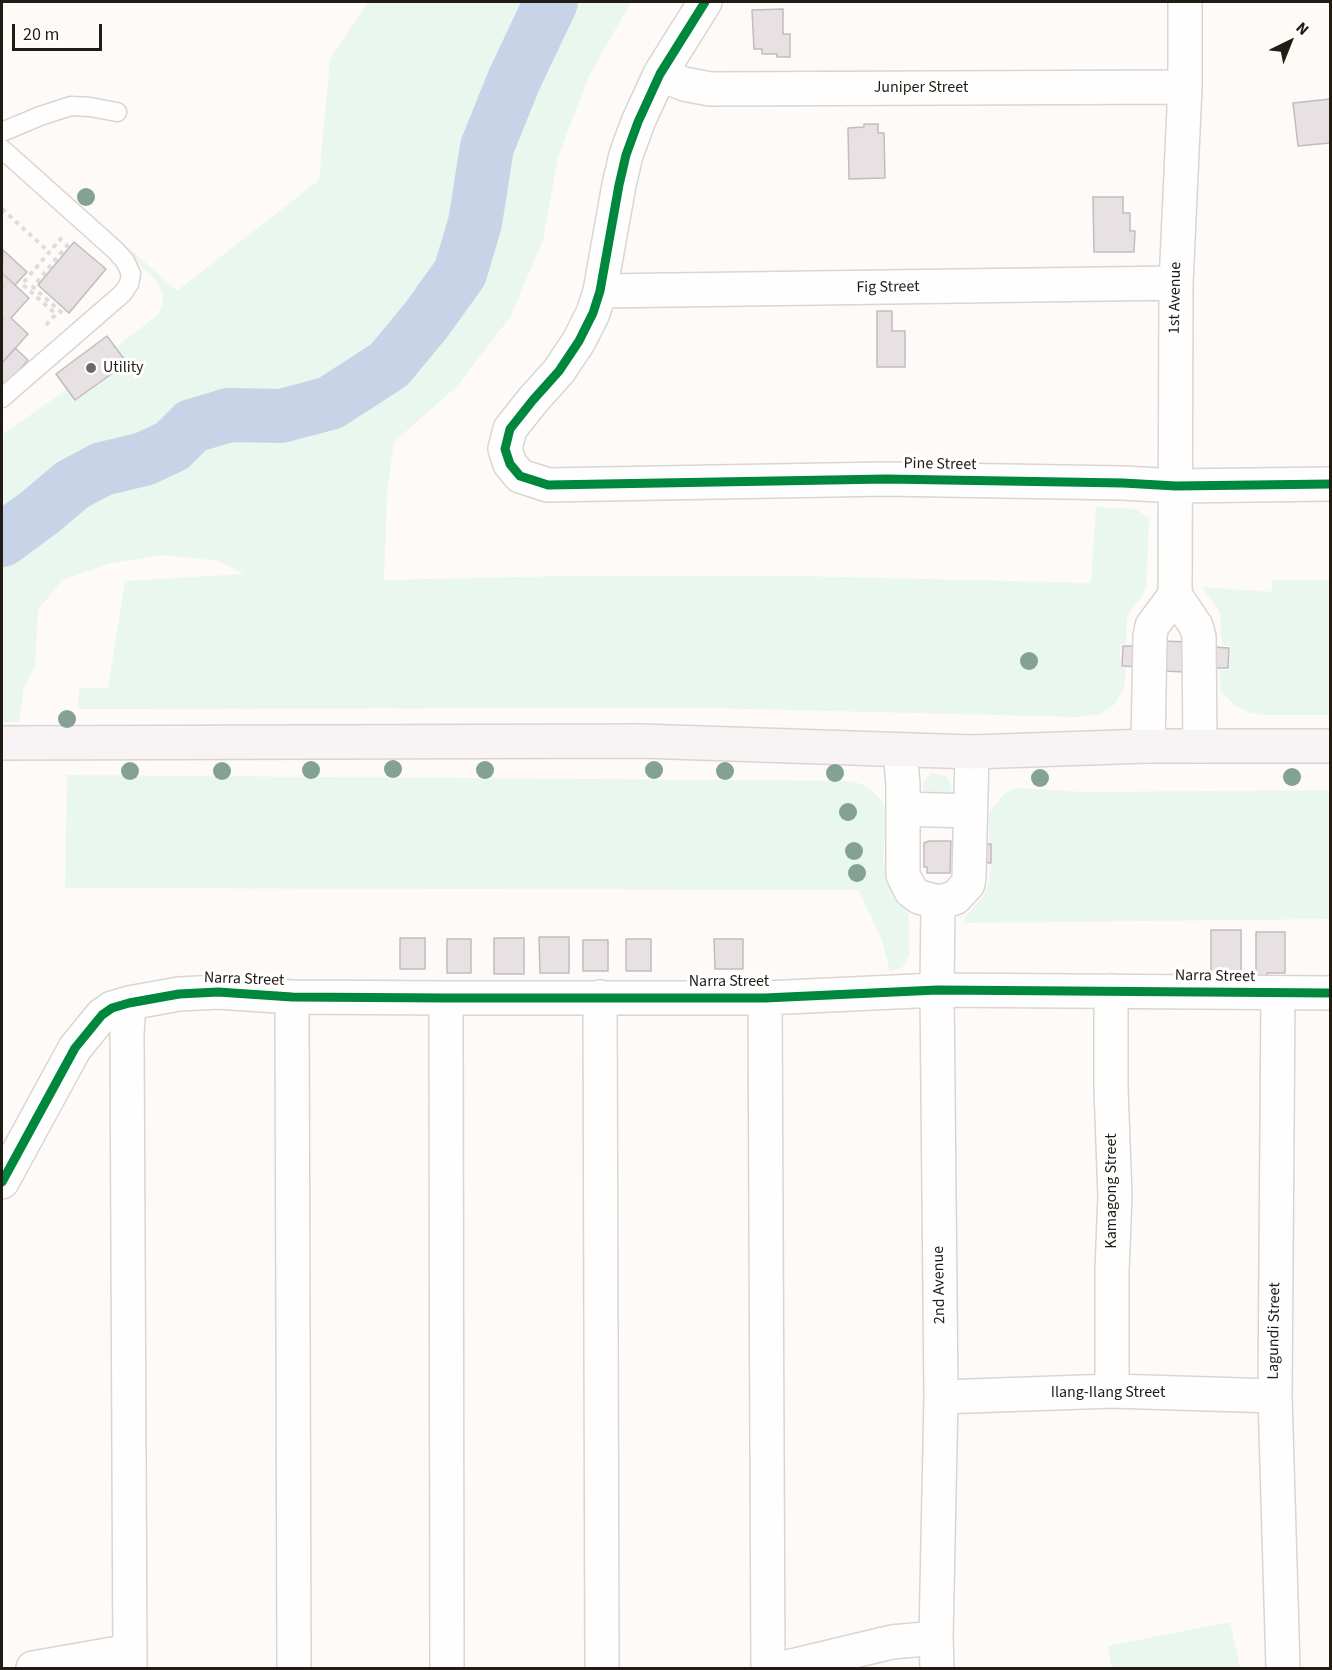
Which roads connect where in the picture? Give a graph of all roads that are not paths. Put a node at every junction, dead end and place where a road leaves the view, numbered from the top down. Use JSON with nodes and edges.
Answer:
{"nodes":[{"id":1,"x":705,"y":2,"type":"edge"},
{"id":2,"x":1185,"y":2,"type":"edge"},
{"id":3,"x":660,"y":74,"type":"junction"},
{"id":4,"x":1185,"y":87,"type":"junction"},
{"id":5,"x":117,"y":112,"type":"dead end"},
{"id":6,"x":2,"y":132,"type":"edge"},
{"id":7,"x":2,"y":149,"type":"edge"},
{"id":8,"x":1176,"y":284,"type":"junction"},
{"id":9,"x":600,"y":291,"type":"junction"},
{"id":10,"x":2,"y":398,"type":"edge"},
{"id":11,"x":1330,"y":484,"type":"edge"},
{"id":12,"x":1176,"y":486,"type":"junction"},
{"id":13,"x":1175,"y":595,"type":"junction"},
{"id":14,"x":11,"y":743,"type":"edge"},
{"id":15,"x":1148,"y":746,"type":"junction"},
{"id":16,"x":1200,"y":746,"type":"junction"},
{"id":17,"x":1330,"y":746,"type":"edge"},
{"id":18,"x":900,"y":751,"type":"junction"},
{"id":19,"x":972,"y":752,"type":"junction"},
{"id":20,"x":903,"y":809,"type":"junction"},
{"id":21,"x":970,"y":811,"type":"junction"},
{"id":22,"x":938,"y":902,"type":"junction"},
{"id":23,"x":937,"y":990,"type":"junction"},
{"id":24,"x":1111,"y":991,"type":"junction"},
{"id":25,"x":1330,"y":993,"type":"edge"},
{"id":26,"x":1278,"y":994,"type":"junction"},
{"id":27,"x":292,"y":997,"type":"junction"},
{"id":28,"x":600,"y":997,"type":"junction"},
{"id":29,"x":446,"y":998,"type":"junction"},
{"id":30,"x":765,"y":998,"type":"junction"},
{"id":31,"x":129,"y":1003,"type":"junction"},
{"id":32,"x":2,"y":1182,"type":"edge"},
{"id":33,"x":1112,"y":1391,"type":"junction"},
{"id":34,"x":941,"y":1396,"type":"junction"},
{"id":35,"x":1275,"y":1396,"type":"junction"},
{"id":36,"x":936,"y":1653,"type":"edge"},
{"id":37,"x":130,"y":1660,"type":"edge"},
{"id":38,"x":33,"y":1668,"type":"edge"},
{"id":39,"x":294,"y":1668,"type":"edge"},
{"id":40,"x":447,"y":1668,"type":"edge"},
{"id":41,"x":602,"y":1668,"type":"edge"},
{"id":42,"x":768,"y":1668,"type":"edge"},
{"id":43,"x":783,"y":1668,"type":"edge"},
{"id":44,"x":1283,"y":1668,"type":"edge"}],
"edges":[{"from":1,"to":3,"type":"street","name":"Pine Street"},
{"from":2,"to":4,"type":"street","name":"1st Avenue"},
{"from":3,"to":4,"type":"street","name":"Juniper Street"},
{"from":3,"to":9,"type":"street","name":"Pine Street"},
{"from":4,"to":8,"type":"street","name":"1st Avenue"},
{"from":5,"to":6,"type":"lane"},
{"from":7,"to":10,"type":"lane"},
{"from":8,"to":9,"type":"street","name":"Fig Street"},
{"from":8,"to":12,"type":"street","name":"1st Avenue"},
{"from":9,"to":12,"type":"street","name":"Pine Street"},
{"from":11,"to":12,"type":"street","name":"Pine Street"},
{"from":12,"to":13,"type":"street","name":"1st Avenue"},
{"from":13,"to":15,"type":"street"},
{"from":13,"to":16,"type":"street"},
{"from":14,"to":18,"type":"street"},
{"from":15,"to":16,"type":"street"},
{"from":15,"to":19,"type":"street"},
{"from":16,"to":17,"type":"street"},
{"from":18,"to":19,"type":"street"},
{"from":18,"to":20,"type":"street"},
{"from":19,"to":21,"type":"street"},
{"from":20,"to":21,"type":"street"},
{"from":20,"to":22,"type":"street"},
{"from":21,"to":22,"type":"street"},
{"from":22,"to":23,"type":"street","name":"2nd Avenue"},
{"from":23,"to":24,"type":"street","name":"Narra Street"},
{"from":23,"to":30,"type":"street","name":"Narra Street"},
{"from":23,"to":34,"type":"street","name":"2nd Avenue"},
{"from":24,"to":26,"type":"street","name":"Narra Street"},
{"from":24,"to":33,"type":"street","name":"Kamagong Street"},
{"from":25,"to":26,"type":"street","name":"Narra Street"},
{"from":26,"to":35,"type":"street","name":"Lagundi Street"},
{"from":27,"to":29,"type":"street","name":"Narra Street"},
{"from":27,"to":31,"type":"street","name":"Narra Street"},
{"from":27,"to":39,"type":"street"},
{"from":28,"to":29,"type":"street","name":"Narra Street"},
{"from":28,"to":30,"type":"street","name":"Narra Street"},
{"from":28,"to":41,"type":"street"},
{"from":29,"to":40,"type":"street"},
{"from":30,"to":42,"type":"street"},
{"from":31,"to":32,"type":"street","name":"Narra Street"},
{"from":31,"to":37,"type":"street"},
{"from":33,"to":34,"type":"street","name":"Ilang-Ilang Street"},
{"from":33,"to":35,"type":"street","name":"Ilang-Ilang Street"},
{"from":34,"to":36,"type":"street","name":"2nd Avenue"},
{"from":35,"to":44,"type":"street","name":"Lagundi Street"},
{"from":36,"to":43,"type":"street"},
{"from":37,"to":38,"type":"street"}]}
